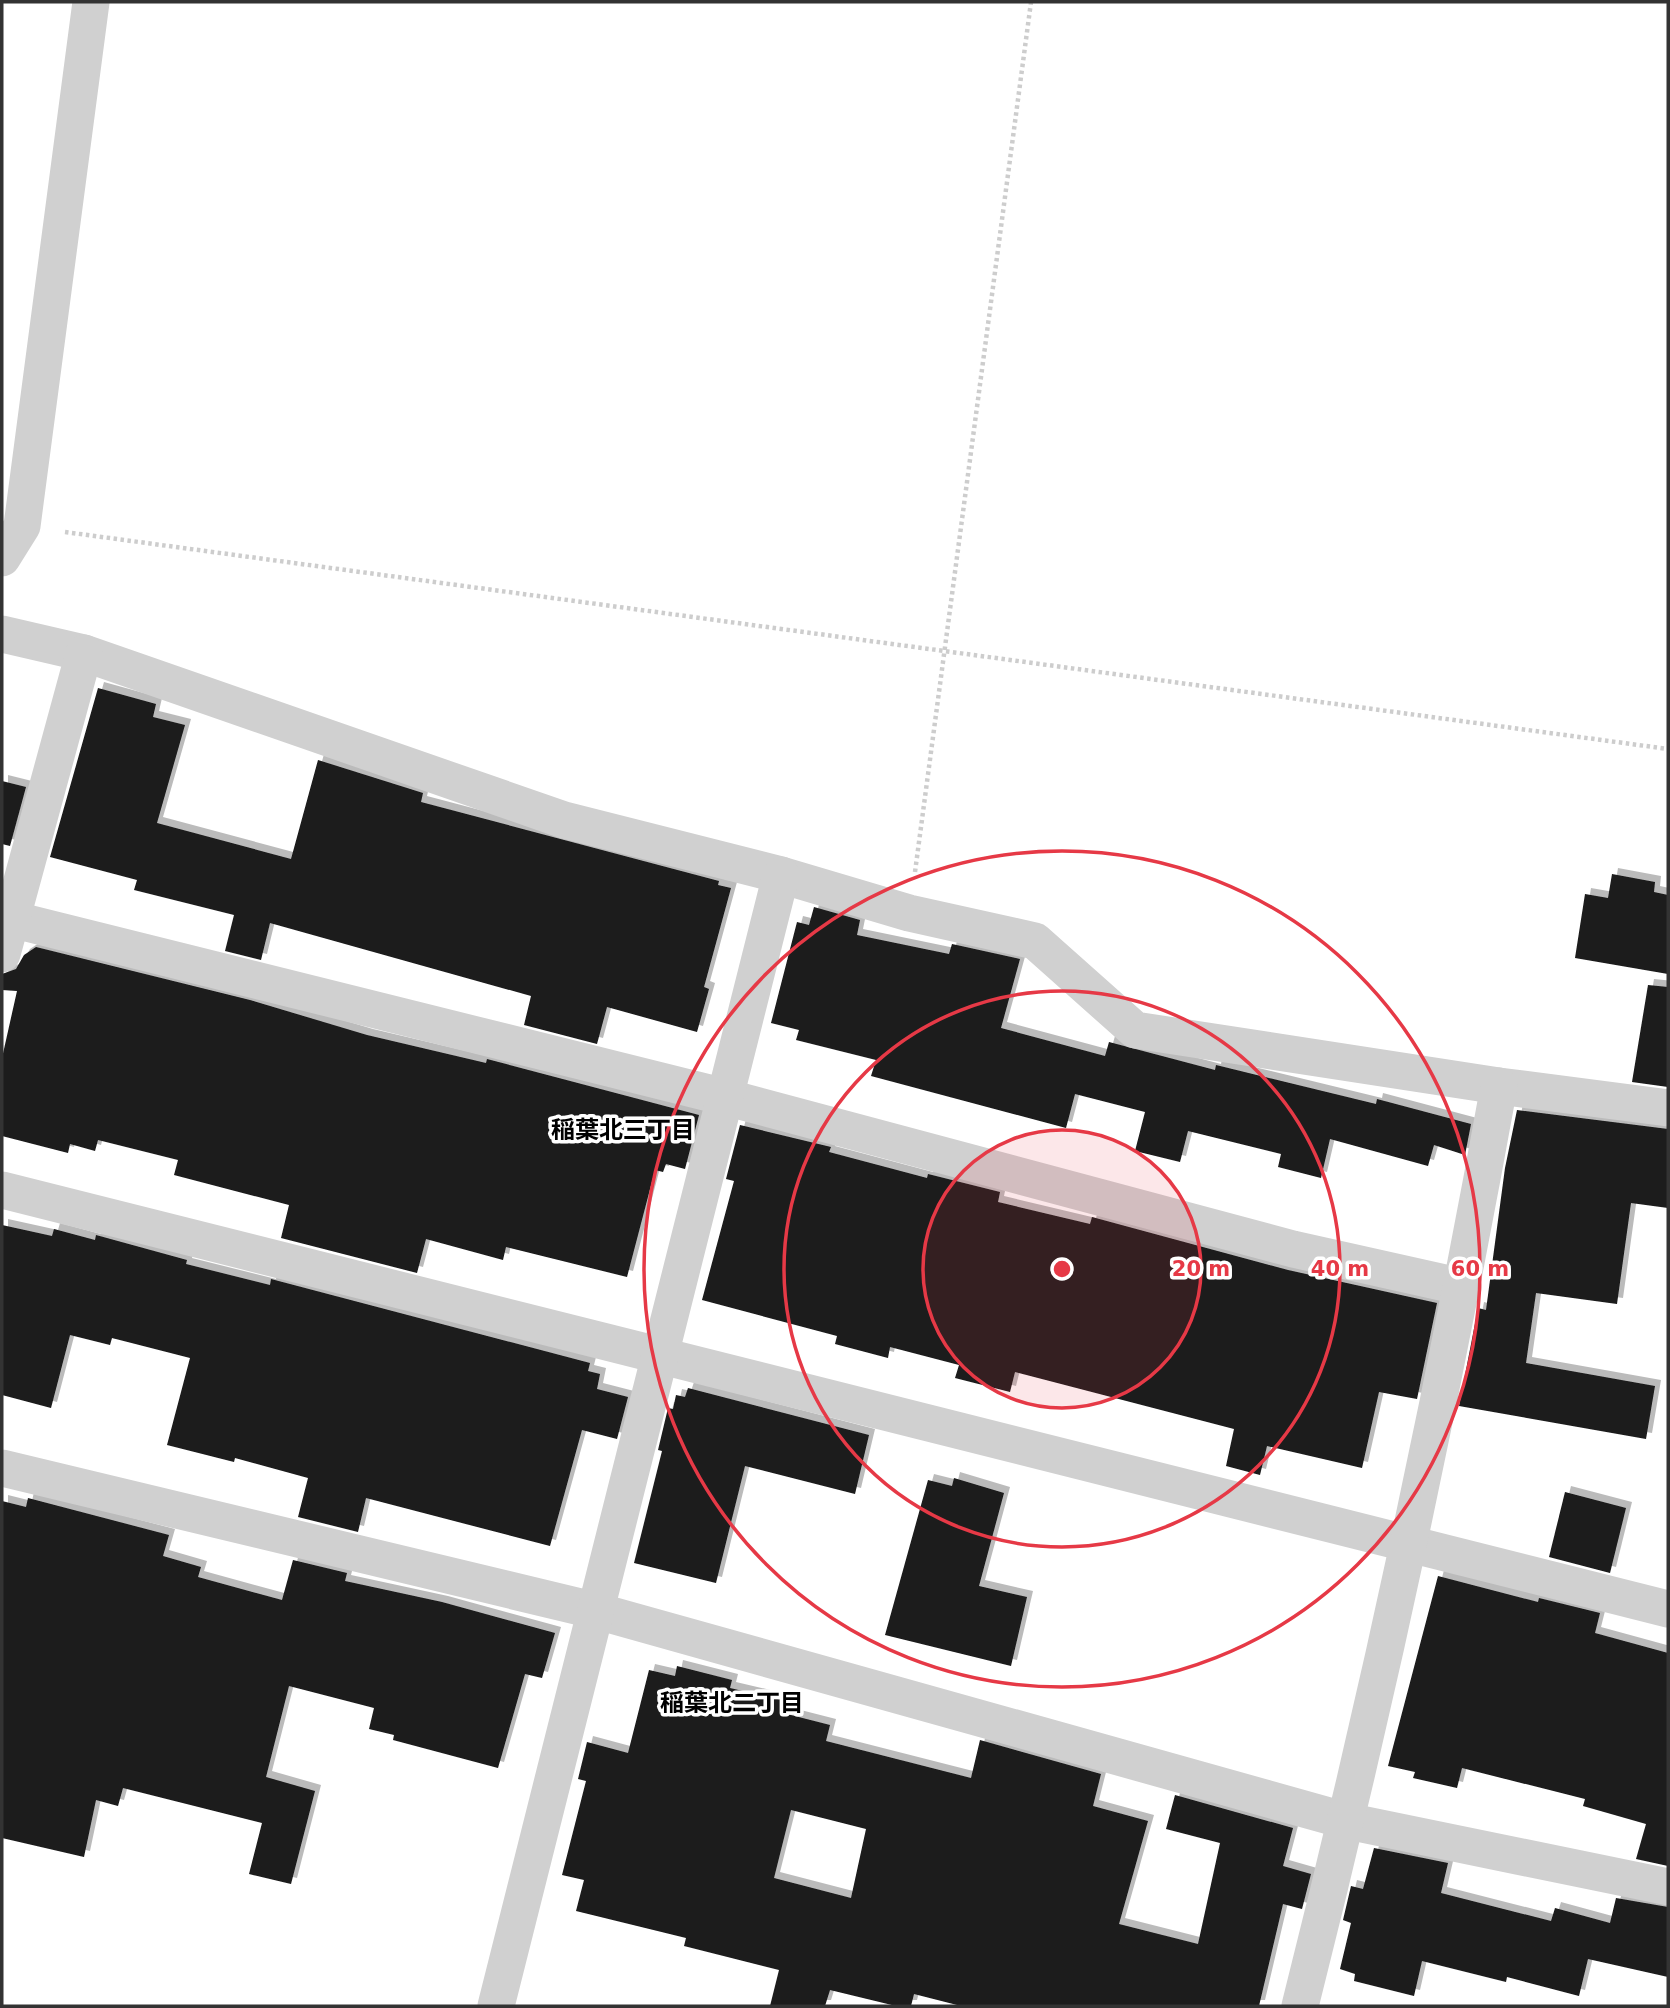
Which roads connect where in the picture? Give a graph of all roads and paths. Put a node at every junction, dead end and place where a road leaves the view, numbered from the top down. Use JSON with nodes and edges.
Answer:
{"nodes":[{"id":1,"x":91,"y":2,"type":"edge"},
{"id":2,"x":1031,"y":2,"type":"edge"},
{"id":3,"x":22,"y":526,"type":"junction"},
{"id":4,"x":2,"y":558,"type":"edge"},
{"id":5,"x":2,"y":634,"type":"edge"},
{"id":6,"x":944,"y":649,"type":"junction"},
{"id":7,"x":84,"y":653,"type":"junction"},
{"id":8,"x":1668,"y":749,"type":"edge"},
{"id":9,"x":781,"y":875,"type":"junction"},
{"id":10,"x":909,"y":913,"type":"junction"},
{"id":11,"x":11,"y":919,"type":"junction"},
{"id":12,"x":2,"y":954,"type":"edge"},
{"id":13,"x":1499,"y":1086,"type":"junction"},
{"id":14,"x":725,"y":1097,"type":"junction"},
{"id":15,"x":1668,"y":1108,"type":"edge"},
{"id":16,"x":2,"y":1190,"type":"edge"},
{"id":17,"x":1463,"y":1287,"type":"junction"},
{"id":18,"x":660,"y":1356,"type":"junction"},
{"id":19,"x":2,"y":1468,"type":"edge"},
{"id":20,"x":1410,"y":1544,"type":"junction"},
{"id":21,"x":1668,"y":1609,"type":"edge"},
{"id":22,"x":597,"y":1611,"type":"junction"},
{"id":23,"x":1347,"y":1821,"type":"junction"},
{"id":24,"x":1668,"y":1887,"type":"edge"},
{"id":25,"x":496,"y":2006,"type":"edge"},
{"id":26,"x":1300,"y":2006,"type":"edge"}],
"edges":[{"from":1,"to":3,"type":"street"},
{"from":2,"to":6,"type":"path"},
{"from":3,"to":4,"type":"street"},
{"from":3,"to":6,"type":"path"},
{"from":5,"to":7,"type":"street"},
{"from":6,"to":8,"type":"path"},
{"from":6,"to":10,"type":"path"},
{"from":7,"to":9,"type":"street"},
{"from":7,"to":11,"type":"street"},
{"from":9,"to":10,"type":"street"},
{"from":9,"to":14,"type":"street"},
{"from":10,"to":13,"type":"street"},
{"from":11,"to":12,"type":"street"},
{"from":11,"to":14,"type":"street"},
{"from":13,"to":15,"type":"street"},
{"from":13,"to":17,"type":"street"},
{"from":14,"to":17,"type":"street"},
{"from":14,"to":18,"type":"street"},
{"from":16,"to":18,"type":"street"},
{"from":17,"to":20,"type":"street"},
{"from":18,"to":20,"type":"street"},
{"from":18,"to":22,"type":"street"},
{"from":19,"to":22,"type":"street"},
{"from":20,"to":21,"type":"street"},
{"from":20,"to":23,"type":"street"},
{"from":22,"to":23,"type":"street"},
{"from":22,"to":25,"type":"street"},
{"from":23,"to":24,"type":"street"},
{"from":23,"to":26,"type":"street"}]}
